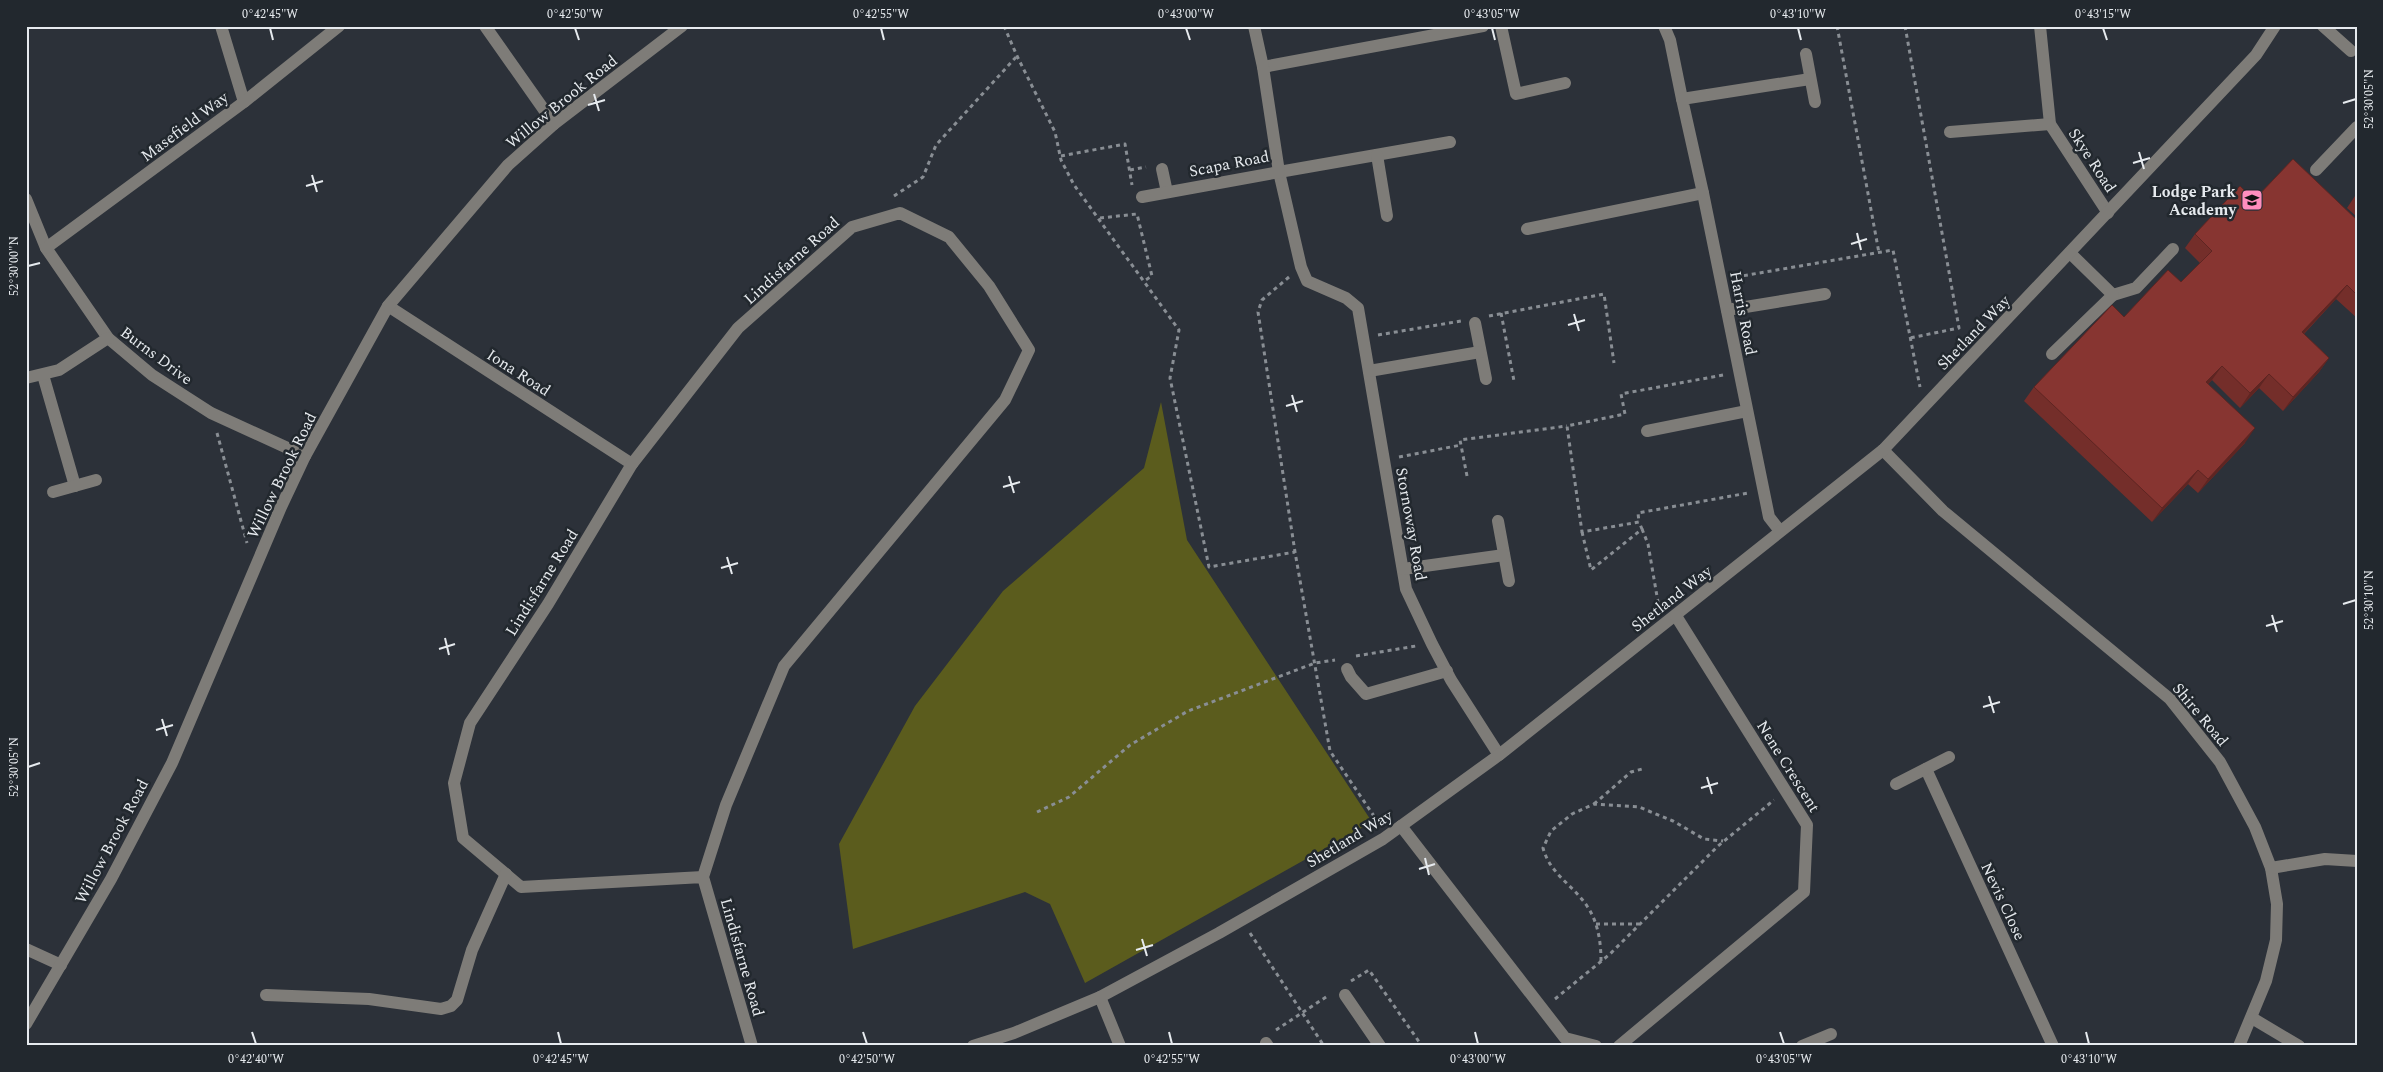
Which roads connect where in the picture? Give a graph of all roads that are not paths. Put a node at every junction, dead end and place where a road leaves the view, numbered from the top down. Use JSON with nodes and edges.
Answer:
{"nodes":[{"id":1,"x":221,"y":26,"type":"edge"},
{"id":2,"x":339,"y":26,"type":"edge"},
{"id":3,"x":485,"y":26,"type":"edge"},
{"id":4,"x":682,"y":26,"type":"edge"},
{"id":5,"x":1254,"y":26,"type":"edge"},
{"id":6,"x":1483,"y":26,"type":"edge"},
{"id":7,"x":1502,"y":26,"type":"edge"},
{"id":8,"x":1664,"y":26,"type":"edge"},
{"id":9,"x":2040,"y":26,"type":"edge"},
{"id":10,"x":2276,"y":26,"type":"edge"},
{"id":11,"x":2323,"y":26,"type":"edge"},
{"id":12,"x":2355,"y":50,"type":"edge"},
{"id":13,"x":1806,"y":54,"type":"dead end"},
{"id":14,"x":1263,"y":67,"type":"junction"},
{"id":15,"x":1810,"y":79,"type":"junction"},
{"id":16,"x":1565,"y":83,"type":"dead end"},
{"id":17,"x":1682,"y":99,"type":"junction"},
{"id":18,"x":244,"y":102,"type":"junction"},
{"id":19,"x":1814,"y":102,"type":"dead end"},
{"id":20,"x":554,"y":124,"type":"junction"},
{"id":21,"x":2050,"y":124,"type":"junction"},
{"id":22,"x":2357,"y":127,"type":"edge"},
{"id":23,"x":1950,"y":132,"type":"dead end"},
{"id":24,"x":1450,"y":142,"type":"dead end"},
{"id":25,"x":1377,"y":154,"type":"junction"},
{"id":26,"x":1162,"y":169,"type":"dead end"},
{"id":27,"x":2316,"y":170,"type":"dead end"},
{"id":28,"x":1279,"y":172,"type":"junction"},
{"id":29,"x":1166,"y":192,"type":"junction"},
{"id":30,"x":1703,"y":193,"type":"junction"},
{"id":31,"x":1137,"y":197,"type":"road end"},
{"id":32,"x":26,"y":199,"type":"edge"},
{"id":33,"x":2108,"y":214,"type":"junction"},
{"id":34,"x":1388,"y":216,"type":"dead end"},
{"id":35,"x":1527,"y":229,"type":"dead end"},
{"id":36,"x":46,"y":248,"type":"junction"},
{"id":37,"x":2173,"y":249,"type":"dead end"},
{"id":38,"x":2070,"y":253,"type":"junction"},
{"id":39,"x":1825,"y":294,"type":"dead end"},
{"id":40,"x":2113,"y":295,"type":"junction"},
{"id":41,"x":388,"y":306,"type":"junction"},
{"id":42,"x":1727,"y":310,"type":"junction"},
{"id":43,"x":1474,"y":320,"type":"road end"},
{"id":44,"x":108,"y":338,"type":"junction"},
{"id":45,"x":1480,"y":352,"type":"junction"},
{"id":46,"x":2052,"y":354,"type":"dead end"},
{"id":47,"x":1369,"y":372,"type":"junction"},
{"id":48,"x":44,"y":375,"type":"junction"},
{"id":49,"x":26,"y":378,"type":"edge"},
{"id":50,"x":1486,"y":379,"type":"dead end"},
{"id":51,"x":1747,"y":411,"type":"junction"},
{"id":52,"x":1647,"y":430,"type":"dead end"},
{"id":53,"x":1883,"y":450,"type":"junction"},
{"id":54,"x":305,"y":456,"type":"junction"},
{"id":55,"x":632,"y":464,"type":"junction"},
{"id":56,"x":96,"y":480,"type":"dead end"},
{"id":57,"x":75,"y":486,"type":"junction"},
{"id":58,"x":53,"y":492,"type":"dead end"},
{"id":59,"x":1498,"y":521,"type":"dead end"},
{"id":60,"x":1780,"y":530,"type":"junction"},
{"id":61,"x":1504,"y":555,"type":"junction"},
{"id":62,"x":1403,"y":569,"type":"junction"},
{"id":63,"x":1509,"y":580,"type":"dead end"},
{"id":64,"x":1672,"y":618,"type":"junction"},
{"id":65,"x":1346,"y":664,"type":"road end"},
{"id":66,"x":1447,"y":671,"type":"junction"},
{"id":67,"x":1499,"y":754,"type":"junction"},
{"id":68,"x":1949,"y":757,"type":"dead end"},
{"id":69,"x":1926,"y":769,"type":"junction"},
{"id":70,"x":1896,"y":784,"type":"dead end"},
{"id":71,"x":1401,"y":826,"type":"junction"},
{"id":72,"x":2357,"y":861,"type":"edge"},
{"id":73,"x":2271,"y":868,"type":"junction"},
{"id":74,"x":506,"y":874,"type":"junction"},
{"id":75,"x":703,"y":877,"type":"junction"},
{"id":76,"x":26,"y":949,"type":"edge"},
{"id":77,"x":61,"y":965,"type":"junction"},
{"id":78,"x":266,"y":995,"type":"dead end"},
{"id":79,"x":1345,"y":995,"type":"dead end"},
{"id":80,"x":1100,"y":996,"type":"junction"},
{"id":81,"x":2252,"y":1018,"type":"junction"},
{"id":82,"x":26,"y":1024,"type":"edge"},
{"id":83,"x":1830,"y":1034,"type":"dead end"},
{"id":84,"x":1805,"y":1045,"type":"edge"},
{"id":85,"x":752,"y":1046,"type":"edge"},
{"id":86,"x":973,"y":1046,"type":"edge"},
{"id":87,"x":1120,"y":1046,"type":"edge"},
{"id":88,"x":1380,"y":1046,"type":"edge"},
{"id":89,"x":1596,"y":1046,"type":"edge"},
{"id":90,"x":1619,"y":1046,"type":"edge"},
{"id":91,"x":2053,"y":1046,"type":"edge"},
{"id":92,"x":2239,"y":1046,"type":"edge"},
{"id":93,"x":2299,"y":1046,"type":"edge"}],
"edges":[{"from":1,"to":18,"type":"street"},
{"from":2,"to":18,"type":"street","name":"Masefield Way"},
{"from":3,"to":20,"type":"street"},
{"from":4,"to":20,"type":"street","name":"Willow Brook Road"},
{"from":5,"to":14,"type":"street","name":"Scapa Road"},
{"from":6,"to":14,"type":"street"},
{"from":7,"to":16,"type":"street"},
{"from":8,"to":17,"type":"street","name":"Harris Road"},
{"from":9,"to":21,"type":"street","name":"Skye Road"},
{"from":10,"to":33,"type":"street","name":"Shetland Way"},
{"from":11,"to":12,"type":"street"},
{"from":13,"to":15,"type":"street"},
{"from":14,"to":28,"type":"street","name":"Scapa Road"},
{"from":15,"to":17,"type":"street"},
{"from":15,"to":19,"type":"street"},
{"from":17,"to":30,"type":"street","name":"Harris Road"},
{"from":18,"to":36,"type":"street","name":"Masefield Way"},
{"from":20,"to":41,"type":"street","name":"Willow Brook Road"},
{"from":21,"to":23,"type":"street","name":"Skye Road"},
{"from":21,"to":33,"type":"street","name":"Skye Road"},
{"from":22,"to":27,"type":"street"},
{"from":24,"to":25,"type":"street"},
{"from":25,"to":28,"type":"street"},
{"from":25,"to":34,"type":"street"},
{"from":26,"to":29,"type":"street"},
{"from":28,"to":29,"type":"street","name":"Scapa Road"},
{"from":28,"to":47,"type":"street","name":"Stornoway Road"},
{"from":29,"to":31,"type":"street","name":"Scapa Road"},
{"from":30,"to":35,"type":"street"},
{"from":30,"to":42,"type":"street","name":"Harris Road"},
{"from":32,"to":36,"type":"street","name":"Burns Drive"},
{"from":33,"to":38,"type":"street","name":"Shetland Way"},
{"from":36,"to":44,"type":"street","name":"Burns Drive"},
{"from":37,"to":40,"type":"street"},
{"from":38,"to":40,"type":"street"},
{"from":38,"to":53,"type":"street","name":"Shetland Way"},
{"from":39,"to":42,"type":"street"},
{"from":40,"to":46,"type":"street"},
{"from":41,"to":54,"type":"street","name":"Willow Brook Road"},
{"from":41,"to":55,"type":"street","name":"Iona Road"},
{"from":42,"to":51,"type":"street","name":"Harris Road"},
{"from":43,"to":45,"type":"street"},
{"from":44,"to":48,"type":"street"},
{"from":44,"to":54,"type":"street","name":"Burns Drive"},
{"from":45,"to":47,"type":"street"},
{"from":45,"to":50,"type":"street"},
{"from":47,"to":62,"type":"street","name":"Stornoway Road"},
{"from":48,"to":49,"type":"street"},
{"from":48,"to":57,"type":"street"},
{"from":51,"to":52,"type":"street"},
{"from":51,"to":60,"type":"street","name":"Harris Road"},
{"from":53,"to":60,"type":"street","name":"Shetland Way"},
{"from":53,"to":73,"type":"street","name":"Shire Road"},
{"from":54,"to":77,"type":"street","name":"Willow Brook Road"},
{"from":55,"to":74,"type":"street","name":"Lindisfarne Road"},
{"from":55,"to":75,"type":"street","name":"Lindisfarne Road"},
{"from":56,"to":57,"type":"street"},
{"from":57,"to":58,"type":"street"},
{"from":59,"to":61,"type":"street"},
{"from":60,"to":64,"type":"street","name":"Shetland Way"},
{"from":61,"to":62,"type":"street"},
{"from":61,"to":63,"type":"street"},
{"from":62,"to":66,"type":"street","name":"Stornoway Road"},
{"from":64,"to":67,"type":"street","name":"Shetland Way"},
{"from":64,"to":90,"type":"street","name":"Nene Crescent"},
{"from":65,"to":66,"type":"street"},
{"from":66,"to":67,"type":"street","name":"Stornoway Road"},
{"from":67,"to":71,"type":"street","name":"Shetland Way"},
{"from":68,"to":69,"type":"street"},
{"from":69,"to":70,"type":"street"},
{"from":69,"to":91,"type":"street","name":"Nevis Close"},
{"from":71,"to":80,"type":"street","name":"Shetland Way"},
{"from":71,"to":89,"type":"street"},
{"from":72,"to":73,"type":"street"},
{"from":73,"to":81,"type":"street","name":"Shire Road"},
{"from":74,"to":75,"type":"street","name":"Lindisfarne Road"},
{"from":74,"to":78,"type":"street"},
{"from":75,"to":85,"type":"street","name":"Lindisfarne Road"},
{"from":76,"to":77,"type":"street"},
{"from":77,"to":82,"type":"street","name":"Willow Brook Road"},
{"from":79,"to":88,"type":"street"},
{"from":80,"to":86,"type":"street","name":"Shetland Way"},
{"from":80,"to":87,"type":"street"},
{"from":81,"to":92,"type":"street","name":"Shire Road"},
{"from":81,"to":93,"type":"street"},
{"from":83,"to":84,"type":"street"}]}
